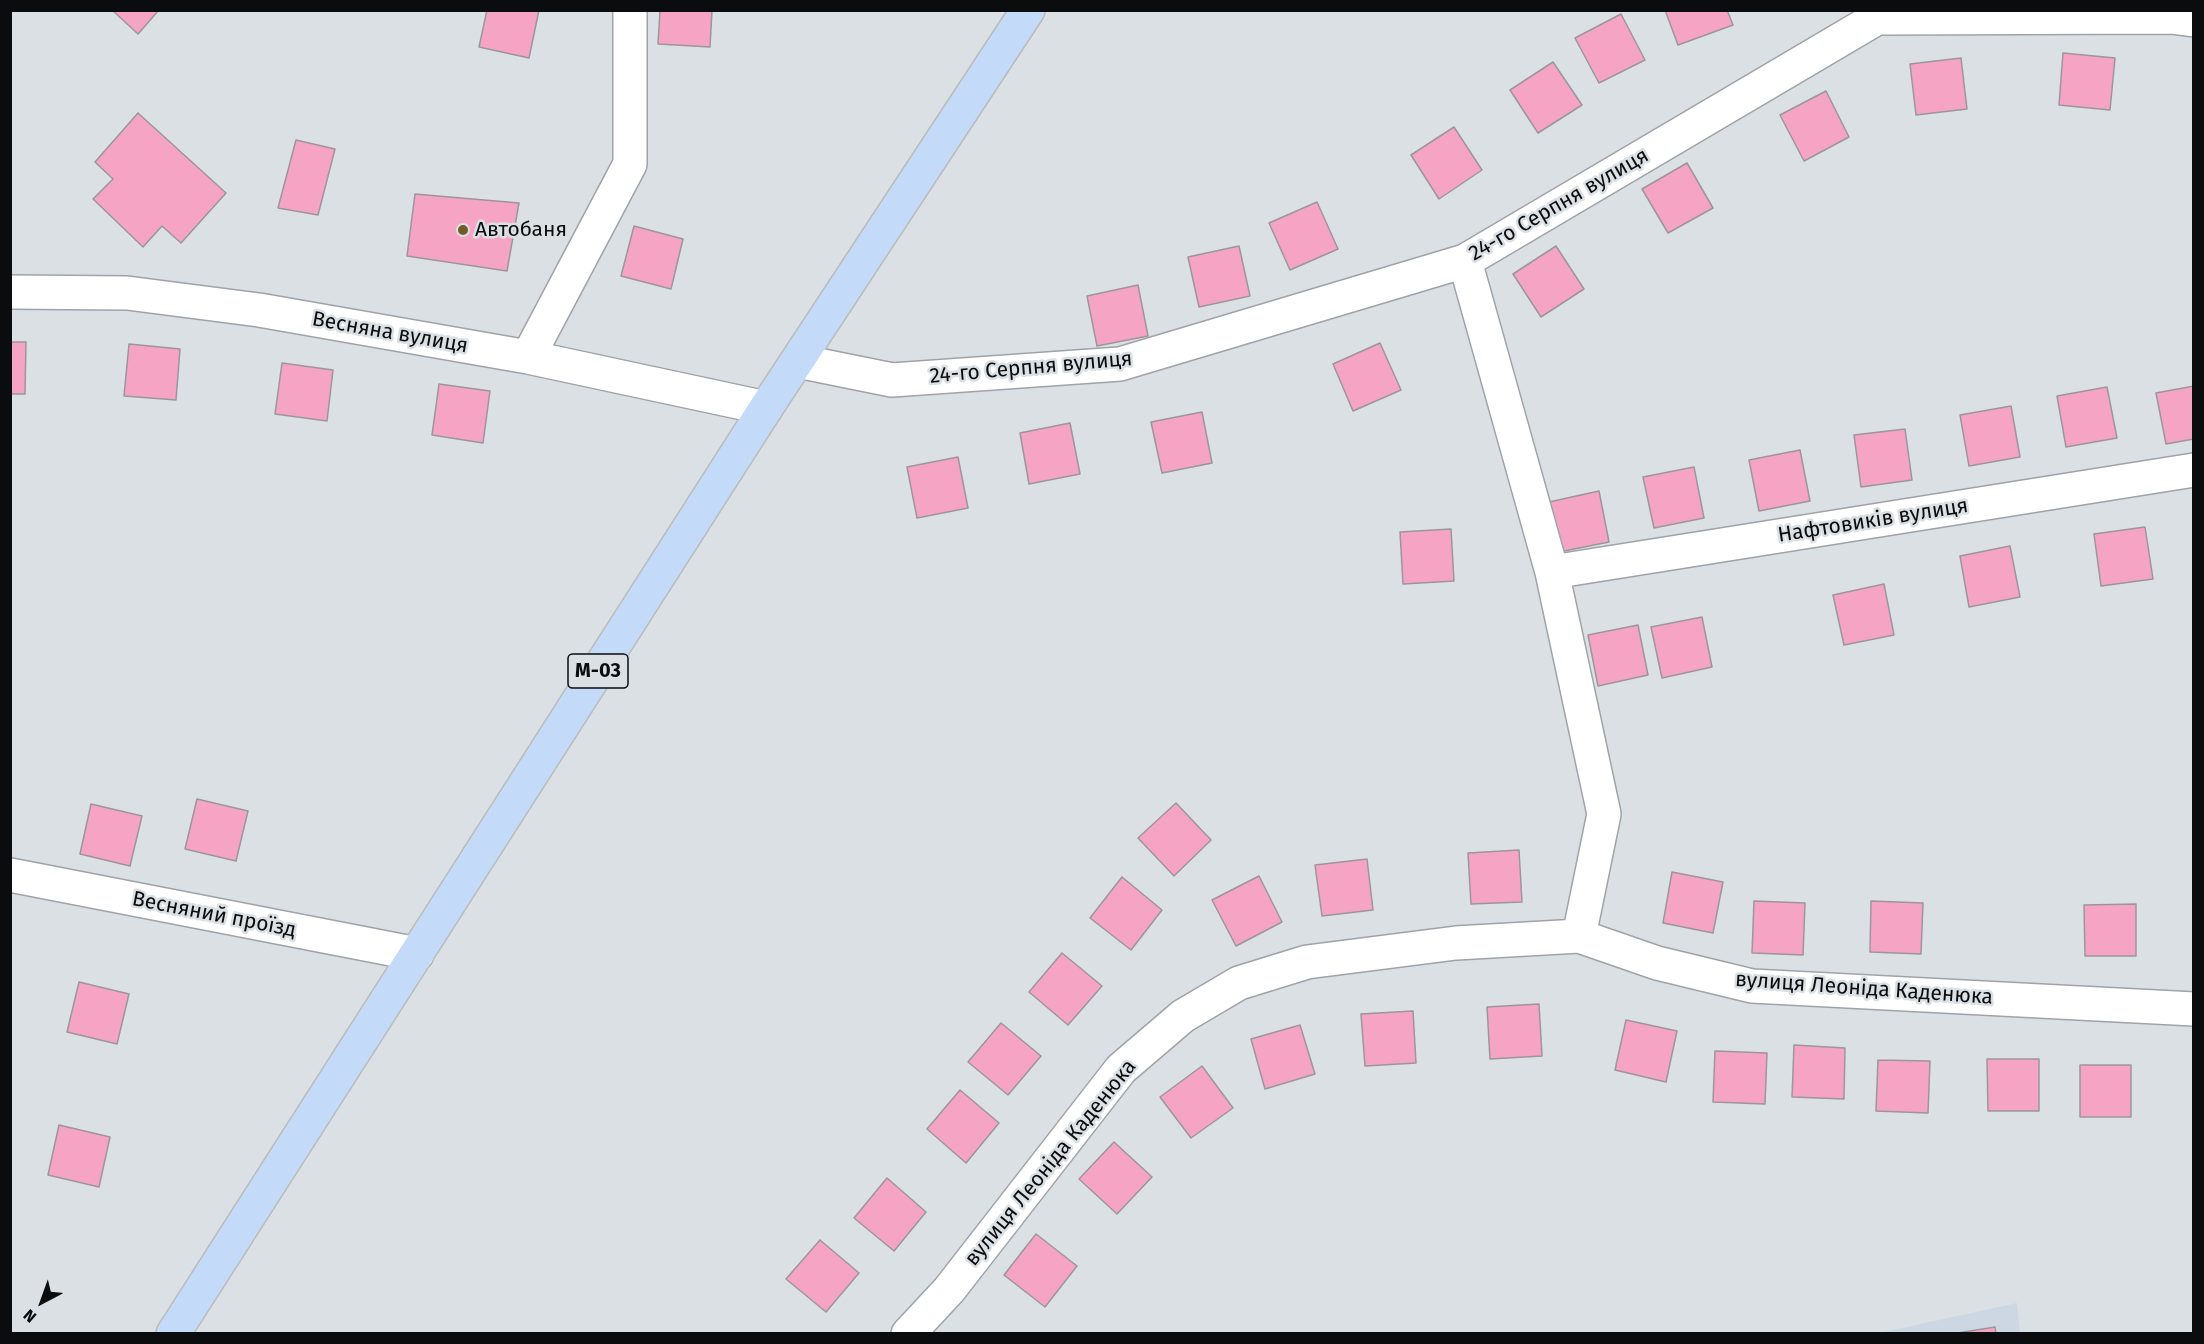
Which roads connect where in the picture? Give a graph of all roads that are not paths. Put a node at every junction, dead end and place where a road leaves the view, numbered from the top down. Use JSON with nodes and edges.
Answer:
{"nodes":[{"id":1,"x":630,"y":10,"type":"edge"},
{"id":2,"x":1028,"y":10,"type":"edge"},
{"id":3,"x":2193,"y":20,"type":"edge"},
{"id":4,"x":1465,"y":261,"type":"junction"},
{"id":5,"x":10,"y":292,"type":"edge"},
{"id":6,"x":528,"y":357,"type":"junction"},
{"id":7,"x":798,"y":361,"type":"junction"},
{"id":8,"x":766,"y":408,"type":"junction"},
{"id":9,"x":2193,"y":470,"type":"edge"},
{"id":10,"x":1552,"y":572,"type":"junction"},
{"id":11,"x":10,"y":875,"type":"edge"},
{"id":12,"x":1579,"y":936,"type":"junction"},
{"id":13,"x":417,"y":954,"type":"junction"},
{"id":14,"x":2193,"y":1009,"type":"edge"},
{"id":15,"x":173,"y":1334,"type":"edge"},
{"id":16,"x":908,"y":1334,"type":"edge"}],
"edges":[{"from":1,"to":6,"type":"street"},
{"from":2,"to":7,"type":"highway","number":"М-03"},
{"from":3,"to":4,"type":"street","name":"24-го Серпня вулиця"},
{"from":4,"to":7,"type":"street","name":"24-го Серпня вулиця"},
{"from":4,"to":10,"type":"street"},
{"from":5,"to":6,"type":"street","name":"Весняна вулиця"},
{"from":6,"to":8,"type":"street","name":"Весняна вулиця"},
{"from":7,"to":8,"type":"highway","number":"М-03"},
{"from":8,"to":13,"type":"highway","number":"М-03"},
{"from":9,"to":10,"type":"street","name":"Нафтовиків вулиця"},
{"from":10,"to":12,"type":"street"},
{"from":11,"to":13,"type":"street","name":"Весняний проїзд"},
{"from":12,"to":14,"type":"street","name":"вулиця Леоніда Каденюка"},
{"from":12,"to":16,"type":"street","name":"вулиця Леоніда Каденюка"},
{"from":13,"to":15,"type":"highway","number":"М-03"}]}
